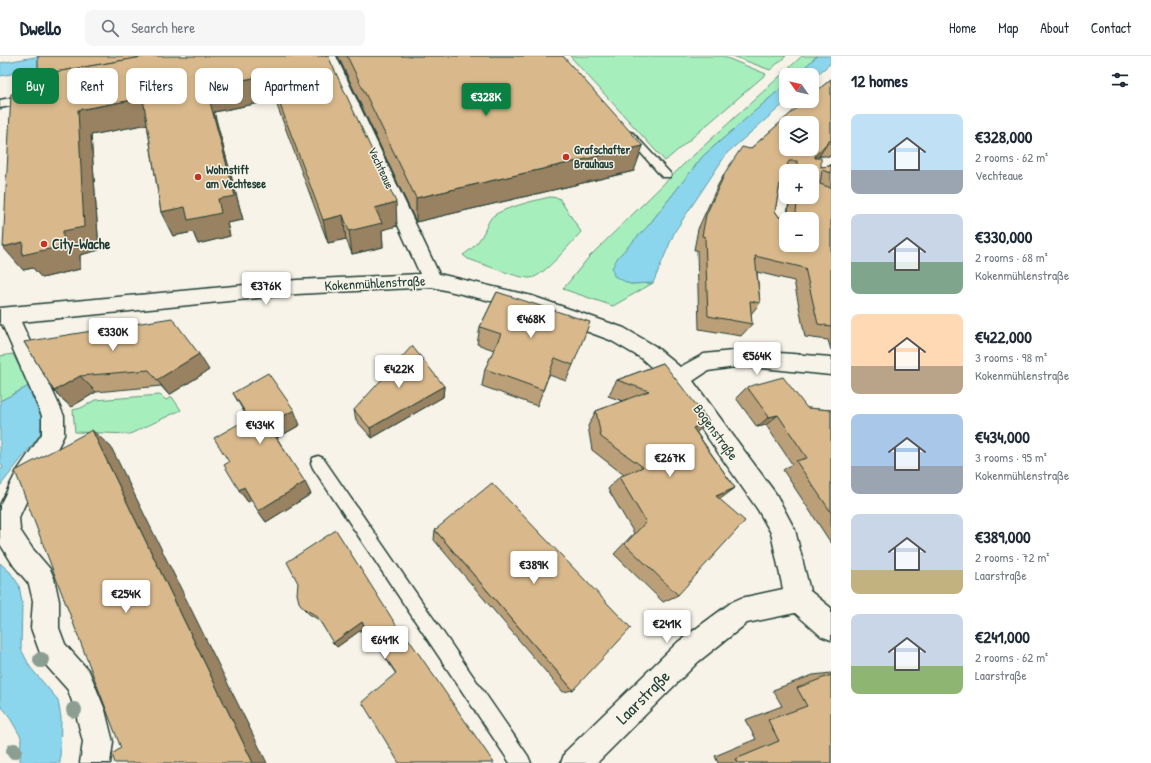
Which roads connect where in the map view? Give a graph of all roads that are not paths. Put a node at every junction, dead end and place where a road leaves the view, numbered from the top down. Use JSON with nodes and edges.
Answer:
{"nodes":[{"id":1,"x":329,"y":56,"type":"edge"},
{"id":2,"x":12,"y":102,"type":"edge"},
{"id":3,"x":0,"y":104,"type":"edge"},
{"id":4,"x":623,"y":127,"type":"edge"},
{"id":5,"x":825,"y":161,"type":"edge"},
{"id":6,"x":819,"y":167,"type":"edge"},
{"id":7,"x":666,"y":175,"type":"dead end"},
{"id":8,"x":779,"y":204,"type":"edge"},
{"id":9,"x":776,"y":225,"type":"edge"},
{"id":10,"x":432,"y":280,"type":"junction"},
{"id":11,"x":532,"y":303,"type":"joint"},
{"id":12,"x":4,"y":315,"type":"edge"},
{"id":13,"x":831,"y":366,"type":"edge"},
{"id":14,"x":679,"y":379,"type":"junction"},
{"id":15,"x":318,"y":463,"type":"dead end"},
{"id":16,"x":799,"y":599,"type":"junction"},
{"id":17,"x":831,"y":626,"type":"edge"},
{"id":18,"x":95,"y":763,"type":"edge"},
{"id":19,"x":521,"y":763,"type":"edge"},
{"id":20,"x":576,"y":763,"type":"edge"}],
"edges":[{"from":1,"to":10,"type":"street","name":"Vechteaue"},
{"from":2,"to":3,"type":"street"},
{"from":4,"to":7,"type":"lane"},
{"from":5,"to":6,"type":"street"},
{"from":8,"to":9,"type":"street"},
{"from":10,"to":11,"type":"street","name":"Kokenmühlenstraße"},
{"from":10,"to":12,"type":"street","name":"Kokenmühlenstraße"},
{"from":11,"to":14,"type":"street","name":"Bogenstraße"},
{"from":12,"to":18,"type":"street"},
{"from":13,"to":14,"type":"street"},
{"from":14,"to":16,"type":"street","name":"Bogenstraße"},
{"from":15,"to":19,"type":"lane"},
{"from":16,"to":17,"type":"street"},
{"from":16,"to":20,"type":"street","name":"Laarstraße"}]}
